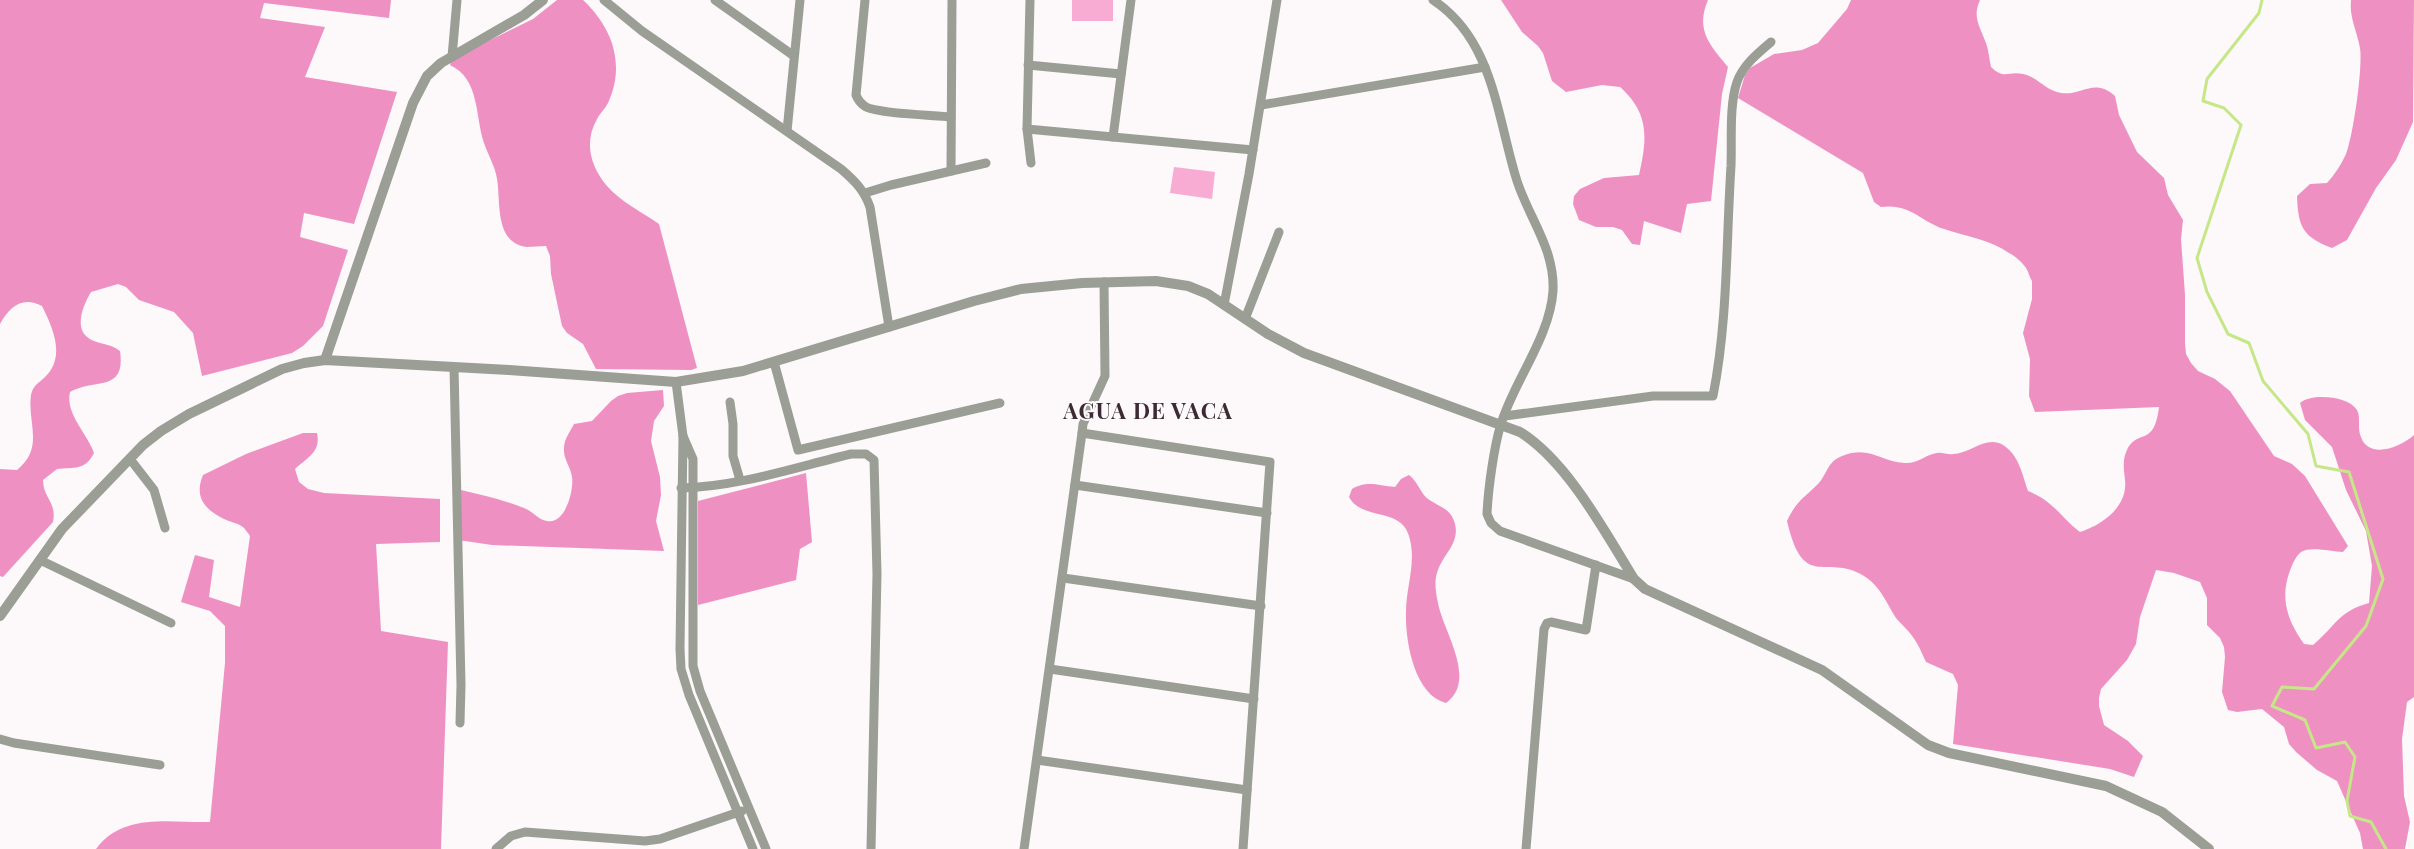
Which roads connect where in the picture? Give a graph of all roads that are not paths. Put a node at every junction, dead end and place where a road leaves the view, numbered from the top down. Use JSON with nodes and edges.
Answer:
{"nodes":[{"id":1,"x":457,"y":0,"type":"edge"},
{"id":2,"x":543,"y":0,"type":"edge"},
{"id":3,"x":604,"y":0,"type":"edge"},
{"id":4,"x":715,"y":0,"type":"edge"},
{"id":5,"x":800,"y":0,"type":"edge"},
{"id":6,"x":865,"y":0,"type":"edge"},
{"id":7,"x":952,"y":0,"type":"edge"},
{"id":8,"x":1030,"y":0,"type":"edge"},
{"id":9,"x":1131,"y":0,"type":"edge"},
{"id":10,"x":1277,"y":0,"type":"edge"},
{"id":11,"x":1433,"y":0,"type":"edge"},
{"id":12,"x":1771,"y":42,"type":"dead end"},
{"id":13,"x":794,"y":56,"type":"junction"},
{"id":14,"x":452,"y":57,"type":"junction"},
{"id":15,"x":1028,"y":65,"type":"junction"},
{"id":16,"x":1485,"y":67,"type":"junction"},
{"id":17,"x":1121,"y":74,"type":"junction"},
{"id":18,"x":1260,"y":105,"type":"junction"},
{"id":19,"x":951,"y":117,"type":"junction"},
{"id":20,"x":1027,"y":129,"type":"junction"},
{"id":21,"x":787,"y":131,"type":"junction"},
{"id":22,"x":1113,"y":137,"type":"junction"},
{"id":23,"x":1253,"y":150,"type":"junction"},
{"id":24,"x":986,"y":163,"type":"dead end"},
{"id":25,"x":1031,"y":163,"type":"dead end"},
{"id":26,"x":951,"y":171,"type":"junction"},
{"id":27,"x":865,"y":193,"type":"junction"},
{"id":28,"x":1279,"y":232,"type":"dead end"},
{"id":29,"x":1104,"y":282,"type":"junction"},
{"id":30,"x":1224,"y":305,"type":"junction"},
{"id":31,"x":1245,"y":319,"type":"junction"},
{"id":32,"x":889,"y":327,"type":"junction"},
{"id":33,"x":325,"y":360,"type":"junction"},
{"id":34,"x":774,"y":362,"type":"junction"},
{"id":35,"x":454,"y":367,"type":"junction"},
{"id":36,"x":676,"y":382,"type":"junction"},
{"id":37,"x":730,"y":402,"type":"dead end"},
{"id":38,"x":1000,"y":403,"type":"dead end"},
{"id":39,"x":1503,"y":420,"type":"junction"},
{"id":40,"x":1082,"y":434,"type":"junction"},
{"id":41,"x":684,"y":436,"type":"junction"},
{"id":42,"x":130,"y":459,"type":"junction"},
{"id":43,"x":740,"y":480,"type":"junction"},
{"id":44,"x":1075,"y":485,"type":"junction"},
{"id":45,"x":681,"y":488,"type":"junction"},
{"id":46,"x":693,"y":488,"type":"junction"},
{"id":47,"x":1267,"y":513,"type":"junction"},
{"id":48,"x":165,"y":528,"type":"dead end"},
{"id":49,"x":40,"y":560,"type":"junction"},
{"id":50,"x":1596,"y":566,"type":"junction"},
{"id":51,"x":1063,"y":578,"type":"junction"},
{"id":52,"x":1634,"y":579,"type":"junction"},
{"id":53,"x":1261,"y":606,"type":"junction"},
{"id":54,"x":0,"y":616,"type":"edge"},
{"id":55,"x":171,"y":622,"type":"dead end"},
{"id":56,"x":1050,"y":669,"type":"junction"},
{"id":57,"x":1254,"y":699,"type":"junction"},
{"id":58,"x":460,"y":723,"type":"dead end"},
{"id":59,"x":0,"y":739,"type":"edge"},
{"id":60,"x":1037,"y":760,"type":"junction"},
{"id":61,"x":160,"y":765,"type":"dead end"},
{"id":62,"x":1247,"y":790,"type":"junction"},
{"id":63,"x":749,"y":809,"type":"junction"},
{"id":64,"x":738,"y":812,"type":"junction"},
{"id":65,"x":641,"y":845,"type":"edge"},
{"id":66,"x":496,"y":849,"type":"edge"},
{"id":67,"x":753,"y":849,"type":"edge"},
{"id":68,"x":766,"y":849,"type":"edge"},
{"id":69,"x":872,"y":849,"type":"edge"},
{"id":70,"x":1024,"y":849,"type":"edge"},
{"id":71,"x":1243,"y":849,"type":"edge"},
{"id":72,"x":1526,"y":849,"type":"edge"},
{"id":73,"x":2209,"y":849,"type":"edge"}],
"edges":[{"from":1,"to":14,"type":"street"},
{"from":2,"to":14,"type":"street"},
{"from":3,"to":21,"type":"street"},
{"from":4,"to":13,"type":"street"},
{"from":5,"to":13,"type":"street"},
{"from":6,"to":19,"type":"street"},
{"from":7,"to":19,"type":"street"},
{"from":8,"to":15,"type":"street"},
{"from":9,"to":17,"type":"street"},
{"from":10,"to":18,"type":"street"},
{"from":11,"to":16,"type":"street"},
{"from":12,"to":39,"type":"street"},
{"from":13,"to":21,"type":"street"},
{"from":14,"to":33,"type":"street"},
{"from":15,"to":17,"type":"street"},
{"from":15,"to":20,"type":"street"},
{"from":16,"to":18,"type":"street"},
{"from":16,"to":39,"type":"street"},
{"from":17,"to":22,"type":"street"},
{"from":18,"to":23,"type":"street"},
{"from":19,"to":26,"type":"street"},
{"from":20,"to":22,"type":"street"},
{"from":20,"to":25,"type":"street"},
{"from":21,"to":27,"type":"street"},
{"from":22,"to":23,"type":"street"},
{"from":23,"to":30,"type":"street"},
{"from":24,"to":26,"type":"street"},
{"from":26,"to":27,"type":"street"},
{"from":27,"to":32,"type":"street"},
{"from":28,"to":31,"type":"street"},
{"from":29,"to":30,"type":"street"},
{"from":29,"to":32,"type":"street"},
{"from":29,"to":40,"type":"street"},
{"from":30,"to":31,"type":"street"},
{"from":31,"to":39,"type":"street"},
{"from":32,"to":34,"type":"street"},
{"from":33,"to":35,"type":"street"},
{"from":33,"to":42,"type":"street"},
{"from":34,"to":36,"type":"street"},
{"from":34,"to":38,"type":"street"},
{"from":35,"to":36,"type":"street"},
{"from":35,"to":58,"type":"street"},
{"from":36,"to":41,"type":"street"},
{"from":37,"to":43,"type":"street"},
{"from":39,"to":50,"type":"street"},
{"from":39,"to":52,"type":"street"},
{"from":40,"to":44,"type":"street"},
{"from":40,"to":47,"type":"street"},
{"from":41,"to":45,"type":"street"},
{"from":41,"to":46,"type":"street"},
{"from":42,"to":48,"type":"street"},
{"from":42,"to":49,"type":"street"},
{"from":43,"to":46,"type":"street"},
{"from":43,"to":69,"type":"street"},
{"from":44,"to":47,"type":"street"},
{"from":44,"to":51,"type":"street"},
{"from":45,"to":46,"type":"street"},
{"from":45,"to":64,"type":"street"},
{"from":46,"to":63,"type":"street"},
{"from":47,"to":53,"type":"street"},
{"from":49,"to":54,"type":"street"},
{"from":49,"to":55,"type":"street"},
{"from":50,"to":52,"type":"street"},
{"from":50,"to":72,"type":"street"},
{"from":51,"to":53,"type":"street"},
{"from":51,"to":56,"type":"street"},
{"from":52,"to":73,"type":"street"},
{"from":53,"to":57,"type":"street"},
{"from":56,"to":57,"type":"street"},
{"from":56,"to":60,"type":"street"},
{"from":57,"to":62,"type":"street"},
{"from":59,"to":61,"type":"street"},
{"from":60,"to":62,"type":"street"},
{"from":60,"to":70,"type":"street"},
{"from":62,"to":71,"type":"street"},
{"from":63,"to":64,"type":"street"},
{"from":63,"to":68,"type":"street"},
{"from":64,"to":65,"type":"street"},
{"from":64,"to":67,"type":"street"},
{"from":65,"to":66,"type":"street"}]}
